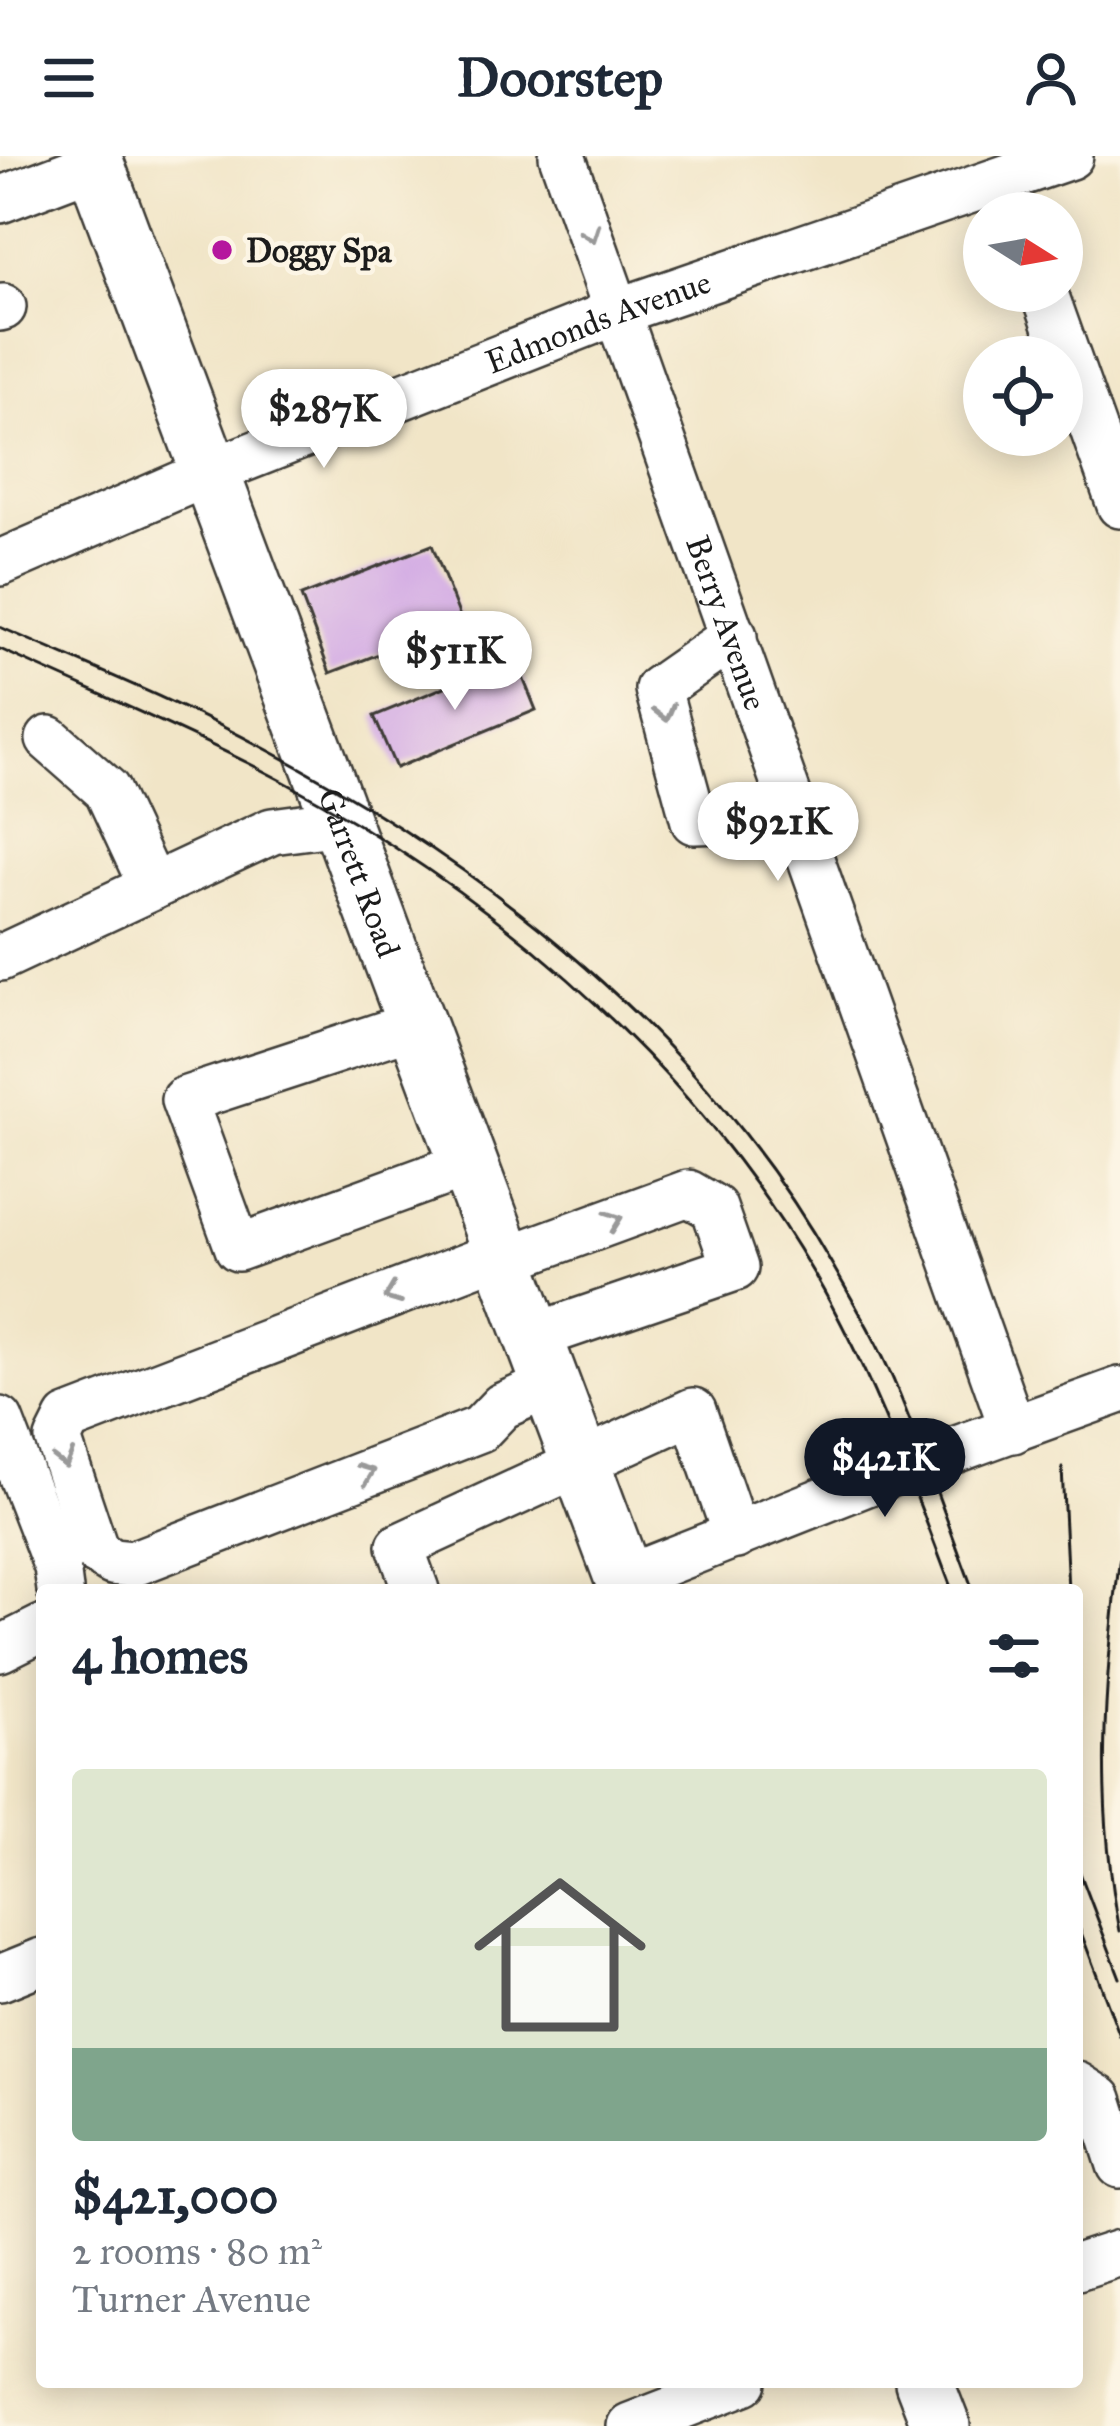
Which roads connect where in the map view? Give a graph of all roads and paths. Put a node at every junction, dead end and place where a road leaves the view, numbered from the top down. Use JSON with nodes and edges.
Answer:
{"nodes":[{"id":1,"x":562,"y":156,"type":"edge"},
{"id":2,"x":1070,"y":156,"type":"edge"},
{"id":3,"x":93,"y":160,"type":"edge"},
{"id":4,"x":1005,"y":183,"type":"edge"},
{"id":5,"x":0,"y":200,"type":"edge"},
{"id":6,"x":619,"y":311,"type":"junction"},
{"id":7,"x":1051,"y":312,"type":"edge"},
{"id":8,"x":210,"y":472,"type":"junction"},
{"id":9,"x":1120,"y":505,"type":"edge"},
{"id":10,"x":0,"y":563,"type":"edge"},
{"id":11,"x":734,"y":636,"type":"junction"},
{"id":12,"x":49,"y":740,"type":"dead end"},
{"id":13,"x":798,"y":818,"type":"junction"},
{"id":14,"x":340,"y":822,"type":"junction"},
{"id":15,"x":152,"y":887,"type":"junction"},
{"id":16,"x":0,"y":958,"type":"edge"},
{"id":17,"x":416,"y":1024,"type":"junction"},
{"id":18,"x":468,"y":1164,"type":"junction"},
{"id":19,"x":503,"y":1256,"type":"junction"},
{"id":20,"x":543,"y":1361,"type":"junction"},
{"id":21,"x":1120,"y":1390,"type":"edge"},
{"id":22,"x":0,"y":1420,"type":"edge"},
{"id":23,"x":1013,"y":1430,"type":"junction"},
{"id":24,"x":581,"y":1462,"type":"junction"},
{"id":25,"x":736,"y":1536,"type":"junction"},
{"id":26,"x":59,"y":1584,"type":"edge"},
{"id":27,"x":414,"y":1584,"type":"edge"},
{"id":28,"x":626,"y":1584,"type":"edge"},
{"id":29,"x":36,"y":1631,"type":"edge"},
{"id":30,"x":0,"y":1649,"type":"edge"},
{"id":31,"x":36,"y":1963,"type":"edge"},
{"id":32,"x":0,"y":1978,"type":"edge"},
{"id":33,"x":1083,"y":2089,"type":"edge"},
{"id":34,"x":1120,"y":2164,"type":"edge"},
{"id":35,"x":1120,"y":2253,"type":"edge"},
{"id":36,"x":1083,"y":2265,"type":"edge"},
{"id":37,"x":730,"y":2388,"type":"edge"},
{"id":38,"x":926,"y":2388,"type":"edge"},
{"id":39,"x":691,"y":2404,"type":"edge"},
{"id":40,"x":630,"y":2426,"type":"edge"},
{"id":41,"x":941,"y":2426,"type":"edge"}],
"edges":[{"from":1,"to":6,"type":"street","name":"Berry Avenue","one_way":true},
{"from":2,"to":4,"type":"street","name":"Edmonds Avenue"},
{"from":3,"to":5,"type":"street"},
{"from":3,"to":8,"type":"main road","name":"Garrett Road"},
{"from":4,"to":6,"type":"street","name":"Edmonds Avenue"},
{"from":6,"to":8,"type":"street","name":"Edmonds Avenue"},
{"from":6,"to":11,"type":"street","name":"Berry Avenue"},
{"from":7,"to":9,"type":"street"},
{"from":8,"to":10,"type":"street","name":"Edmonds Avenue"},
{"from":8,"to":14,"type":"main road","name":"Garrett Road"},
{"from":11,"to":13,"type":"street","name":"Berry Avenue"},
{"from":11,"to":13,"type":"street","one_way":true},
{"from":12,"to":15,"type":"street"},
{"from":13,"to":23,"type":"street","name":"Berry Avenue"},
{"from":14,"to":15,"type":"street"},
{"from":14,"to":17,"type":"main road","name":"Garrett Road"},
{"from":15,"to":16,"type":"street"},
{"from":17,"to":18,"type":"main road","name":"Garrett Road"},
{"from":17,"to":18,"type":"street"},
{"from":18,"to":19,"type":"main road","name":"Garrett Road"},
{"from":19,"to":20,"type":"main road","name":"Garrett Road"},
{"from":19,"to":20,"type":"street","one_way":true},
{"from":19,"to":20,"type":"street","one_way":true},
{"from":20,"to":24,"type":"main road","name":"Garrett Road"},
{"from":21,"to":23,"type":"street"},
{"from":22,"to":26,"type":"street"},
{"from":23,"to":25,"type":"street"},
{"from":24,"to":25,"type":"street"},
{"from":24,"to":27,"type":"street"},
{"from":24,"to":28,"type":"main road","name":"Garrett Road"},
{"from":25,"to":28,"type":"street"},
{"from":29,"to":30,"type":"street"},
{"from":31,"to":32,"type":"street"},
{"from":33,"to":34,"type":"street"},
{"from":35,"to":36,"type":"street"},
{"from":37,"to":39,"type":"street"},
{"from":38,"to":41,"type":"main road"},
{"from":39,"to":40,"type":"street"}]}
